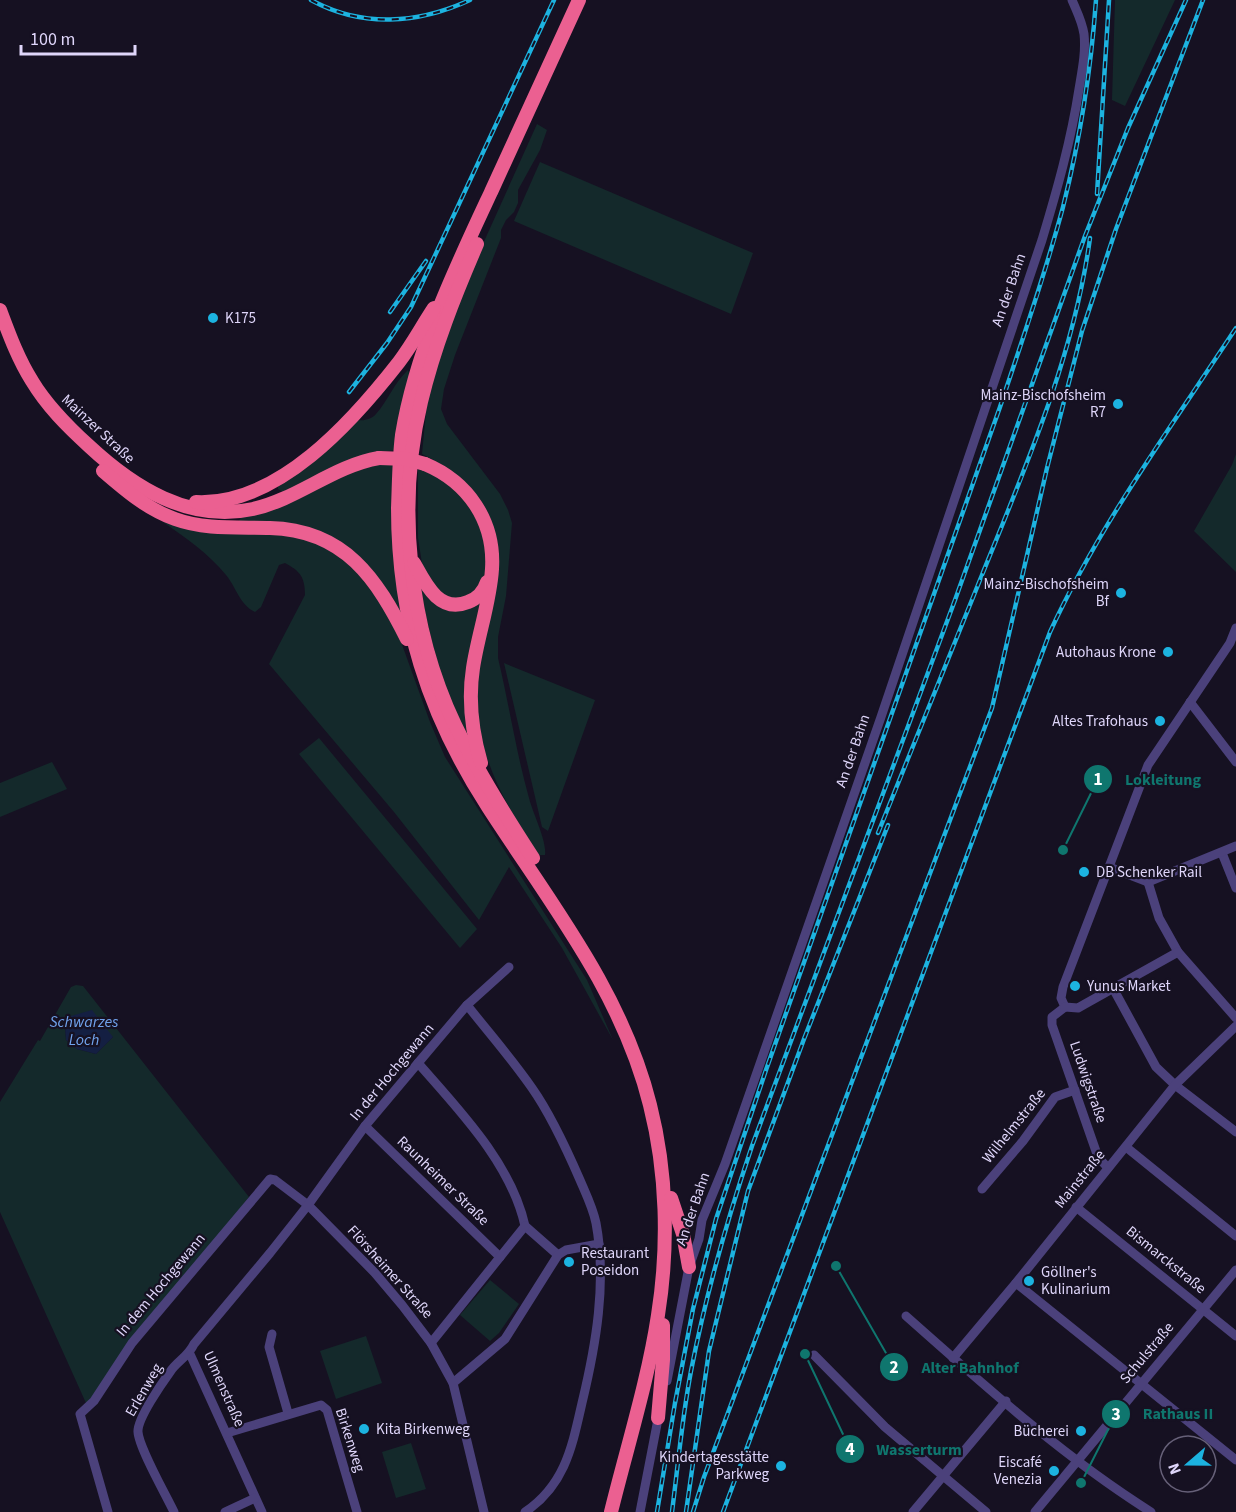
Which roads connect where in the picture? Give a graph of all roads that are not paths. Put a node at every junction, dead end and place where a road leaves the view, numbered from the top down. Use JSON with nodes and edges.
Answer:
{"nodes":[{"id":1,"x":579,"y":0,"type":"edge"},
{"id":2,"x":588,"y":0,"type":"edge"},
{"id":3,"x":1072,"y":0,"type":"edge"},
{"id":4,"x":446,"y":292,"type":"junction"},
{"id":5,"x":0,"y":310,"type":"edge"},
{"id":6,"x":61,"y":421,"type":"junction"},
{"id":7,"x":155,"y":495,"type":"junction"},
{"id":8,"x":411,"y":556,"type":"junction"},
{"id":9,"x":492,"y":569,"type":"junction"},
{"id":10,"x":1236,"y":628,"type":"edge"},
{"id":11,"x":419,"y":663,"type":"junction"},
{"id":12,"x":1190,"y":702,"type":"junction"},
{"id":13,"x":1236,"y":762,"type":"edge"},
{"id":14,"x":486,"y":783,"type":"junction"},
{"id":15,"x":1236,"y":846,"type":"edge"},
{"id":16,"x":1222,"y":853,"type":"junction"},
{"id":17,"x":1109,"y":867,"type":"junction"},
{"id":18,"x":1148,"y":882,"type":"junction"},
{"id":19,"x":1236,"y":888,"type":"edge"},
{"id":20,"x":1179,"y":952,"type":"junction"},
{"id":21,"x":509,"y":967,"type":"dead end"},
{"id":22,"x":1114,"y":990,"type":"junction"},
{"id":23,"x":467,"y":1005,"type":"junction"},
{"id":24,"x":1065,"y":1007,"type":"junction"},
{"id":25,"x":1236,"y":1018,"type":"edge"},
{"id":26,"x":1236,"y":1026,"type":"edge"},
{"id":27,"x":418,"y":1063,"type":"junction"},
{"id":28,"x":1175,"y":1085,"type":"junction"},
{"id":29,"x":1075,"y":1090,"type":"junction"},
{"id":30,"x":365,"y":1126,"type":"junction"},
{"id":31,"x":1236,"y":1132,"type":"edge"},
{"id":32,"x":1126,"y":1147,"type":"junction"},
{"id":33,"x":1108,"y":1168,"type":"junction"},
{"id":34,"x":270,"y":1179,"type":"joint"},
{"id":35,"x":982,"y":1189,"type":"dead end"},
{"id":36,"x":671,"y":1198,"type":"junction"},
{"id":37,"x":308,"y":1205,"type":"junction"},
{"id":38,"x":1076,"y":1207,"type":"junction"},
{"id":39,"x":525,"y":1226,"type":"junction"},
{"id":40,"x":1236,"y":1236,"type":"edge"},
{"id":41,"x":599,"y":1244,"type":"junction"},
{"id":42,"x":558,"y":1255,"type":"junction"},
{"id":43,"x":500,"y":1257,"type":"junction"},
{"id":44,"x":689,"y":1267,"type":"junction"},
{"id":45,"x":1236,"y":1270,"type":"edge"},
{"id":46,"x":1016,"y":1284,"type":"junction"},
{"id":47,"x":1203,"y":1309,"type":"junction"},
{"id":48,"x":906,"y":1316,"type":"dead end"},
{"id":49,"x":663,"y":1325,"type":"junction"},
{"id":50,"x":273,"y":1334,"type":"dead end"},
{"id":51,"x":1236,"y":1336,"type":"edge"},
{"id":52,"x":431,"y":1343,"type":"junction"},
{"id":53,"x":190,"y":1354,"type":"junction"},
{"id":54,"x":814,"y":1355,"type":"dead end"},
{"id":55,"x":953,"y":1358,"type":"junction"},
{"id":56,"x":453,"y":1383,"type":"junction"},
{"id":57,"x":1141,"y":1384,"type":"junction"},
{"id":58,"x":1006,"y":1401,"type":"junction"},
{"id":59,"x":288,"y":1413,"type":"junction"},
{"id":60,"x":658,"y":1418,"type":"junction"},
{"id":61,"x":226,"y":1432,"type":"junction"},
{"id":62,"x":1236,"y":1460,"type":"edge"},
{"id":63,"x":1076,"y":1461,"type":"junction"},
{"id":64,"x":943,"y":1476,"type":"junction"},
{"id":65,"x":255,"y":1498,"type":"junction"},
{"id":66,"x":613,"y":1510,"type":"edge"},
{"id":67,"x":108,"y":1512,"type":"edge"},
{"id":68,"x":174,"y":1512,"type":"edge"},
{"id":69,"x":225,"y":1512,"type":"edge"},
{"id":70,"x":262,"y":1512,"type":"edge"},
{"id":71,"x":357,"y":1512,"type":"edge"},
{"id":72,"x":484,"y":1512,"type":"edge"},
{"id":73,"x":525,"y":1512,"type":"edge"},
{"id":74,"x":640,"y":1512,"type":"edge"},
{"id":75,"x":913,"y":1512,"type":"edge"},
{"id":76,"x":986,"y":1512,"type":"edge"},
{"id":77,"x":1035,"y":1512,"type":"edge"},
{"id":78,"x":1151,"y":1512,"type":"edge"}],
"edges":[{"from":1,"to":4,"type":"highway"},
{"from":2,"to":8,"type":"highway"},
{"from":3,"to":44,"type":"street","name":"An der Bahn"},
{"from":4,"to":7,"type":"highway"},
{"from":4,"to":11,"type":"highway"},
{"from":5,"to":6,"type":"highway","name":"Mainzer Straße"},
{"from":6,"to":7,"type":"highway","name":"Mainzer Straße"},
{"from":6,"to":11,"type":"highway"},
{"from":7,"to":9,"type":"highway","bridge":true},
{"from":8,"to":9,"type":"highway"},
{"from":8,"to":14,"type":"highway"},
{"from":9,"to":14,"type":"highway"},
{"from":10,"to":12,"type":"street"},
{"from":11,"to":66,"type":"highway"},
{"from":12,"to":13,"type":"street"},
{"from":12,"to":17,"type":"street"},
{"from":14,"to":36,"type":"highway"},
{"from":15,"to":16,"type":"street"},
{"from":16,"to":18,"type":"street"},
{"from":16,"to":19,"type":"street"},
{"from":17,"to":18,"type":"street"},
{"from":17,"to":24,"type":"street"},
{"from":18,"to":20,"type":"street"},
{"from":20,"to":22,"type":"street"},
{"from":20,"to":25,"type":"street"},
{"from":21,"to":23,"type":"street","name":"In der Hochgewann"},
{"from":22,"to":24,"type":"street"},
{"from":22,"to":28,"type":"street"},
{"from":23,"to":27,"type":"street","name":"In der Hochgewann"},
{"from":23,"to":41,"type":"street"},
{"from":24,"to":29,"type":"street","name":"Ludwigstraße"},
{"from":26,"to":28,"type":"street","name":"Mainstraße"},
{"from":27,"to":30,"type":"street","name":"In der Hochgewann"},
{"from":27,"to":39,"type":"street"},
{"from":28,"to":31,"type":"street"},
{"from":28,"to":32,"type":"street","name":"Mainstraße"},
{"from":29,"to":33,"type":"street","name":"Ludwigstraße"},
{"from":29,"to":35,"type":"street","name":"Wilhelmstraße"},
{"from":30,"to":37,"type":"street","name":"In der Hochgewann"},
{"from":30,"to":43,"type":"street","name":"Raunheimer Straße"},
{"from":32,"to":33,"type":"street","name":"Mainstraße"},
{"from":32,"to":40,"type":"street"},
{"from":33,"to":38,"type":"street","name":"Mainstraße"},
{"from":34,"to":37,"type":"street","name":"Flörsheimer Straße"},
{"from":34,"to":67,"type":"street","name":"In dem Hochgewann"},
{"from":36,"to":44,"type":"highway"},
{"from":36,"to":49,"type":"highway"},
{"from":37,"to":52,"type":"street","name":"Flörsheimer Straße"},
{"from":37,"to":53,"type":"street","name":"Ulmenstraße"},
{"from":38,"to":46,"type":"street","name":"Mainstraße"},
{"from":38,"to":47,"type":"street","name":"Bismarckstraße"},
{"from":39,"to":42,"type":"street"},
{"from":39,"to":43,"type":"street"},
{"from":41,"to":42,"type":"street"},
{"from":41,"to":73,"type":"street"},
{"from":42,"to":56,"type":"street"},
{"from":43,"to":52,"type":"street"},
{"from":44,"to":60,"type":"street","name":"An der Bahn"},
{"from":45,"to":47,"type":"street","name":"Schulstraße"},
{"from":46,"to":55,"type":"street","name":"Mainstraße"},
{"from":46,"to":57,"type":"street"},
{"from":47,"to":51,"type":"street","name":"Bismarckstraße"},
{"from":47,"to":57,"type":"street","name":"Schulstraße"},
{"from":48,"to":55,"type":"street"},
{"from":49,"to":60,"type":"highway"},
{"from":49,"to":66,"type":"highway"},
{"from":50,"to":59,"type":"street"},
{"from":52,"to":56,"type":"street","name":"Flörsheimer Straße"},
{"from":53,"to":61,"type":"street","name":"Ulmenstraße"},
{"from":53,"to":68,"type":"street","name":"Erlenweg"},
{"from":54,"to":64,"type":"street"},
{"from":55,"to":58,"type":"street"},
{"from":56,"to":72,"type":"street","name":"Flörsheimer Straße"},
{"from":57,"to":62,"type":"street"},
{"from":57,"to":63,"type":"street","name":"Schulstraße"},
{"from":58,"to":63,"type":"street"},
{"from":58,"to":64,"type":"street"},
{"from":59,"to":61,"type":"street","name":"Birkenweg"},
{"from":59,"to":71,"type":"street","name":"Birkenweg"},
{"from":60,"to":74,"type":"street","name":"An der Bahn"},
{"from":61,"to":65,"type":"street","name":"Ulmenstraße"},
{"from":63,"to":77,"type":"street","name":"Schulstraße"},
{"from":63,"to":78,"type":"street"},
{"from":64,"to":75,"type":"street"},
{"from":64,"to":76,"type":"street"},
{"from":65,"to":69,"type":"street"},
{"from":65,"to":70,"type":"street","name":"Ulmenstraße"}]}
